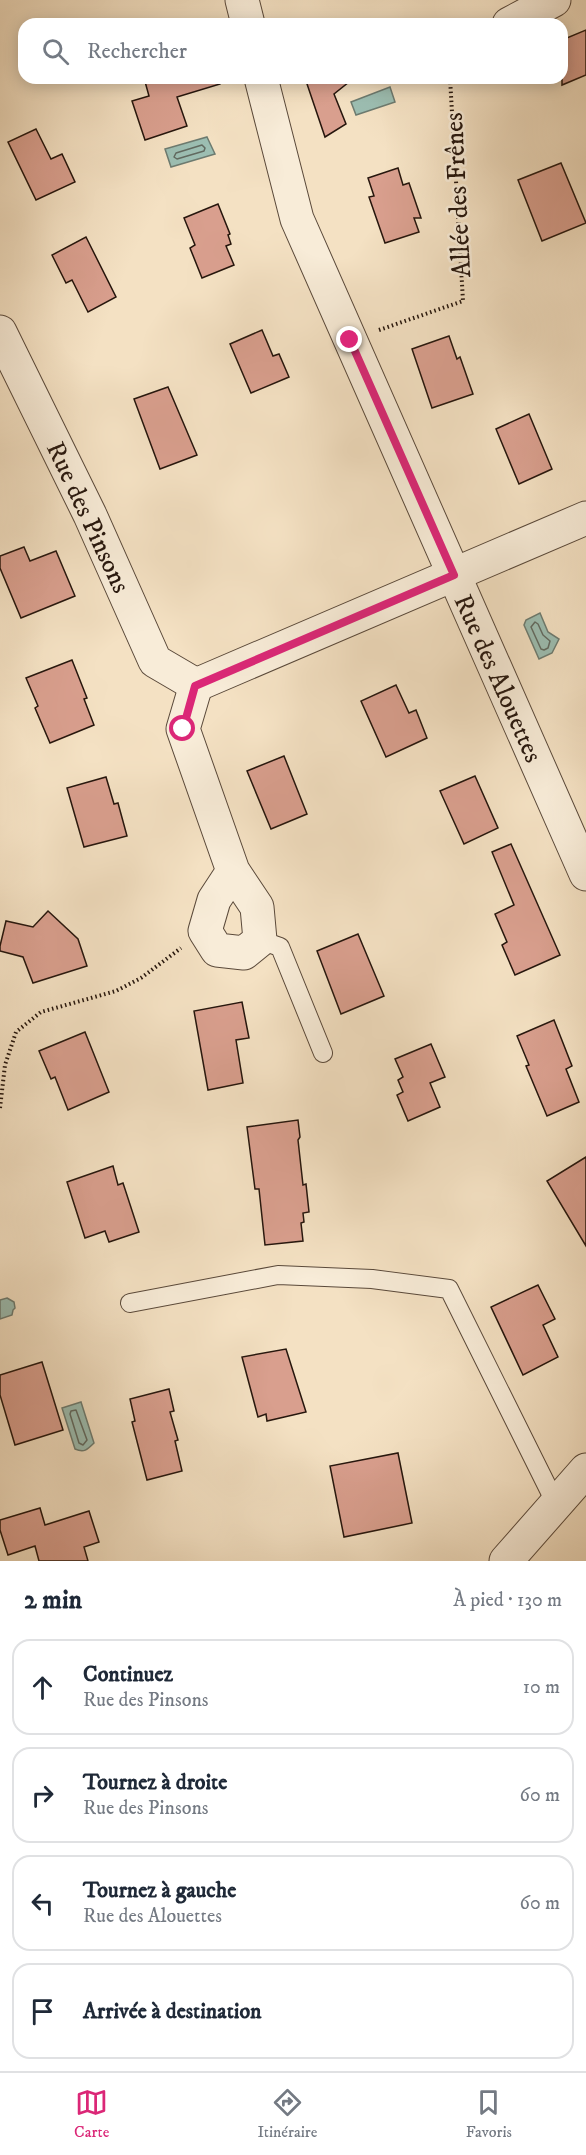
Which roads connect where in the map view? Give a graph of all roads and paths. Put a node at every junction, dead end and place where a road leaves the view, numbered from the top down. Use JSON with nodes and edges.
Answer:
{"nodes":[{"id":1,"x":242,"y":0,"type":"edge"},
{"id":2,"x":554,"y":0,"type":"edge"},
{"id":3,"x":246,"y":18,"type":"edge"},
{"id":4,"x":520,"y":18,"type":"edge"},
{"id":5,"x":263,"y":84,"type":"edge"},
{"id":6,"x":450,"y":84,"type":"edge"},
{"id":7,"x":0,"y":332,"type":"edge"},
{"id":8,"x":350,"y":340,"type":"junction"},
{"id":9,"x":586,"y":518,"type":"edge"},
{"id":10,"x":454,"y":575,"type":"junction"},
{"id":11,"x":195,"y":686,"type":"junction"},
{"id":12,"x":233,"y":871,"type":"junction"},
{"id":13,"x":586,"y":874,"type":"edge"},
{"id":14,"x":205,"y":931,"type":"junction"},
{"id":15,"x":260,"y":940,"type":"junction"},
{"id":16,"x":323,"y":1053,"type":"dead end"},
{"id":17,"x":0,"y":1108,"type":"edge"},
{"id":18,"x":130,"y":1303,"type":"dead end"},
{"id":19,"x":586,"y":1470,"type":"edge"},
{"id":20,"x":556,"y":1504,"type":"junction"},
{"id":21,"x":506,"y":1561,"type":"edge"}],
"edges":[{"from":1,"to":3,"type":"street"},
{"from":2,"to":4,"type":"street"},
{"from":5,"to":8,"type":"street","name":"Rue des Alouettes"},
{"from":6,"to":8,"type":"path","name":"Allée des Frênes"},
{"from":7,"to":11,"type":"street","name":"Rue des Pinsons"},
{"from":8,"to":10,"type":"street","name":"Rue des Alouettes"},
{"from":9,"to":10,"type":"street"},
{"from":10,"to":11,"type":"street"},
{"from":10,"to":13,"type":"street","name":"Rue des Alouettes"},
{"from":11,"to":12,"type":"street"},
{"from":12,"to":14,"type":"street"},
{"from":12,"to":15,"type":"street"},
{"from":14,"to":15,"type":"street"},
{"from":14,"to":17,"type":"path"},
{"from":15,"to":16,"type":"lane"},
{"from":18,"to":20,"type":"lane"},
{"from":19,"to":20,"type":"street"},
{"from":20,"to":21,"type":"street"}]}
